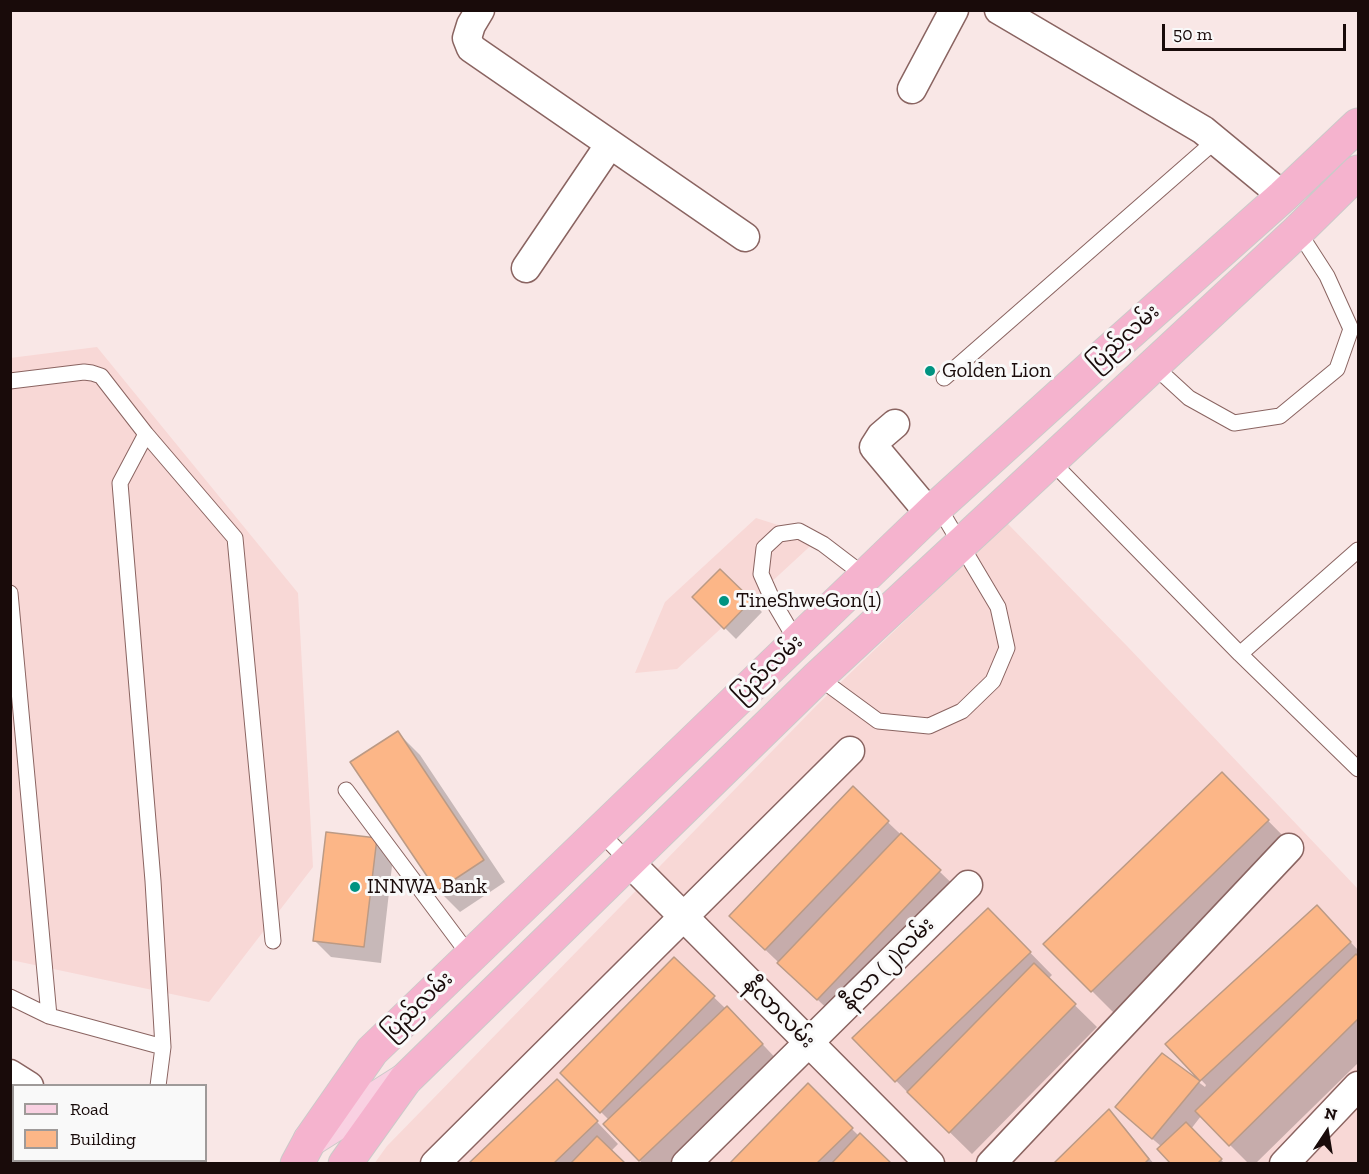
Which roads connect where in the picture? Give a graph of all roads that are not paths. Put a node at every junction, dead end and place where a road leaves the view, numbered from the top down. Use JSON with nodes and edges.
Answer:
{"nodes":[{"id":1,"x":480,"y":10,"type":"edge"},
{"id":2,"x":954,"y":10,"type":"edge"},
{"id":3,"x":999,"y":10,"type":"edge"},
{"id":4,"x":912,"y":89,"type":"dead end"},
{"id":5,"x":1359,"y":125,"type":"edge"},
{"id":6,"x":1215,"y":141,"type":"junction"},
{"id":7,"x":610,"y":144,"type":"junction"},
{"id":8,"x":1359,"y":172,"type":"edge"},
{"id":9,"x":1283,"y":196,"type":"junction"},
{"id":10,"x":1298,"y":231,"type":"junction"},
{"id":11,"x":745,"y":237,"type":"dead end"},
{"id":12,"x":526,"y":268,"type":"dead end"},
{"id":13,"x":1153,"y":365,"type":"junction"},
{"id":14,"x":945,"y":378,"type":"dead end"},
{"id":15,"x":10,"y":381,"type":"edge"},
{"id":16,"x":895,"y":424,"type":"dead end"},
{"id":17,"x":146,"y":434,"type":"junction"},
{"id":18,"x":1051,"y":461,"type":"junction"},
{"id":19,"x":934,"y":510,"type":"junction"},
{"id":20,"x":961,"y":544,"type":"junction"},
{"id":21,"x":1359,"y":550,"type":"edge"},
{"id":22,"x":865,"y":576,"type":"junction"},
{"id":23,"x":10,"y":593,"type":"edge"},
{"id":24,"x":797,"y":642,"type":"junction"},
{"id":25,"x":1240,"y":654,"type":"junction"},
{"id":26,"x":818,"y":677,"type":"junction"},
{"id":27,"x":850,"y":752,"type":"dead end"},
{"id":28,"x":1359,"y":769,"type":"edge"},
{"id":29,"x":346,"y":790,"type":"dead end"},
{"id":30,"x":599,"y":831,"type":"junction"},
{"id":31,"x":1289,"y":848,"type":"dead end"},
{"id":32,"x":628,"y":862,"type":"junction"},
{"id":33,"x":968,"y":885,"type":"dead end"},
{"id":34,"x":683,"y":916,"type":"junction"},
{"id":35,"x":273,"y":941,"type":"dead end"},
{"id":36,"x":470,"y":956,"type":"junction"},
{"id":37,"x":10,"y":997,"type":"edge"},
{"id":38,"x":49,"y":1016,"type":"junction"},
{"id":39,"x":809,"y":1042,"type":"junction"},
{"id":40,"x":164,"y":1047,"type":"junction"},
{"id":41,"x":10,"y":1074,"type":"edge"},
{"id":42,"x":405,"y":1080,"type":"junction"},
{"id":43,"x":26,"y":1084,"type":"edge"},
{"id":44,"x":158,"y":1084,"type":"edge"},
{"id":45,"x":1359,"y":1086,"type":"edge"},
{"id":46,"x":303,"y":1152,"type":"edge"},
{"id":47,"x":345,"y":1164,"type":"edge"},
{"id":48,"x":435,"y":1164,"type":"edge"},
{"id":49,"x":686,"y":1164,"type":"edge"},
{"id":50,"x":930,"y":1164,"type":"edge"},
{"id":51,"x":991,"y":1164,"type":"edge"},
{"id":52,"x":1284,"y":1164,"type":"edge"}],
"edges":[{"from":1,"to":7,"type":"street"},
{"from":2,"to":4,"type":"street"},
{"from":3,"to":6,"type":"street"},
{"from":5,"to":9,"type":"highway","name":"ပြည်လမ်း"},
{"from":6,"to":9,"type":"street"},
{"from":6,"to":14,"type":"lane"},
{"from":7,"to":11,"type":"street"},
{"from":7,"to":12,"type":"street"},
{"from":8,"to":10,"type":"highway","name":"ပြည်လမ်း"},
{"from":9,"to":19,"type":"highway","name":"ပြည်လမ်း"},
{"from":10,"to":13,"type":"highway","name":"ပြည်လမ်း"},
{"from":10,"to":13,"type":"lane"},
{"from":13,"to":18,"type":"highway","name":"ပြည်လမ်း"},
{"from":15,"to":17,"type":"lane"},
{"from":16,"to":19,"type":"street"},
{"from":17,"to":35,"type":"lane"},
{"from":17,"to":40,"type":"lane"},
{"from":18,"to":20,"type":"highway","name":"ပြည်လမ်း"},
{"from":18,"to":25,"type":"lane"},
{"from":19,"to":20,"type":"lane"},
{"from":19,"to":22,"type":"highway","name":"ပြည်လမ်း"},
{"from":20,"to":26,"type":"highway","name":"ပြည်လမ်း"},
{"from":20,"to":26,"type":"lane"},
{"from":21,"to":25,"type":"lane"},
{"from":22,"to":24,"type":"highway","name":"ပြည်လမ်း"},
{"from":22,"to":24,"type":"lane"},
{"from":23,"to":38,"type":"lane"},
{"from":24,"to":30,"type":"highway","name":"ပြည်လမ်း"},
{"from":25,"to":28,"type":"lane"},
{"from":26,"to":32,"type":"highway","name":"ပြည်လမ်း"},
{"from":27,"to":34,"type":"street"},
{"from":29,"to":36,"type":"lane"},
{"from":30,"to":32,"type":"lane"},
{"from":30,"to":36,"type":"highway","name":"ပြည်လမ်း"},
{"from":31,"to":51,"type":"street"},
{"from":32,"to":34,"type":"street","name":"နီလာလမ်း"},
{"from":32,"to":42,"type":"highway","name":"ပြည်လမ်း"},
{"from":33,"to":39,"type":"street","name":"နီလာ (၂)လမ်း"},
{"from":34,"to":39,"type":"street","name":"နီလာလမ်း"},
{"from":34,"to":48,"type":"street"},
{"from":36,"to":46,"type":"highway","name":"ပြည်လမ်း"},
{"from":37,"to":38,"type":"lane"},
{"from":38,"to":40,"type":"lane"},
{"from":39,"to":49,"type":"street","name":"နီလာ (၂)လမ်း"},
{"from":39,"to":50,"type":"street","name":"နီလာလမ်း"},
{"from":40,"to":44,"type":"lane"},
{"from":41,"to":43,"type":"street"},
{"from":42,"to":46,"type":"main road","name":"ပြည်လမ်း"},
{"from":42,"to":47,"type":"highway","name":"ပြည်လမ်း"},
{"from":45,"to":52,"type":"street"}]}
